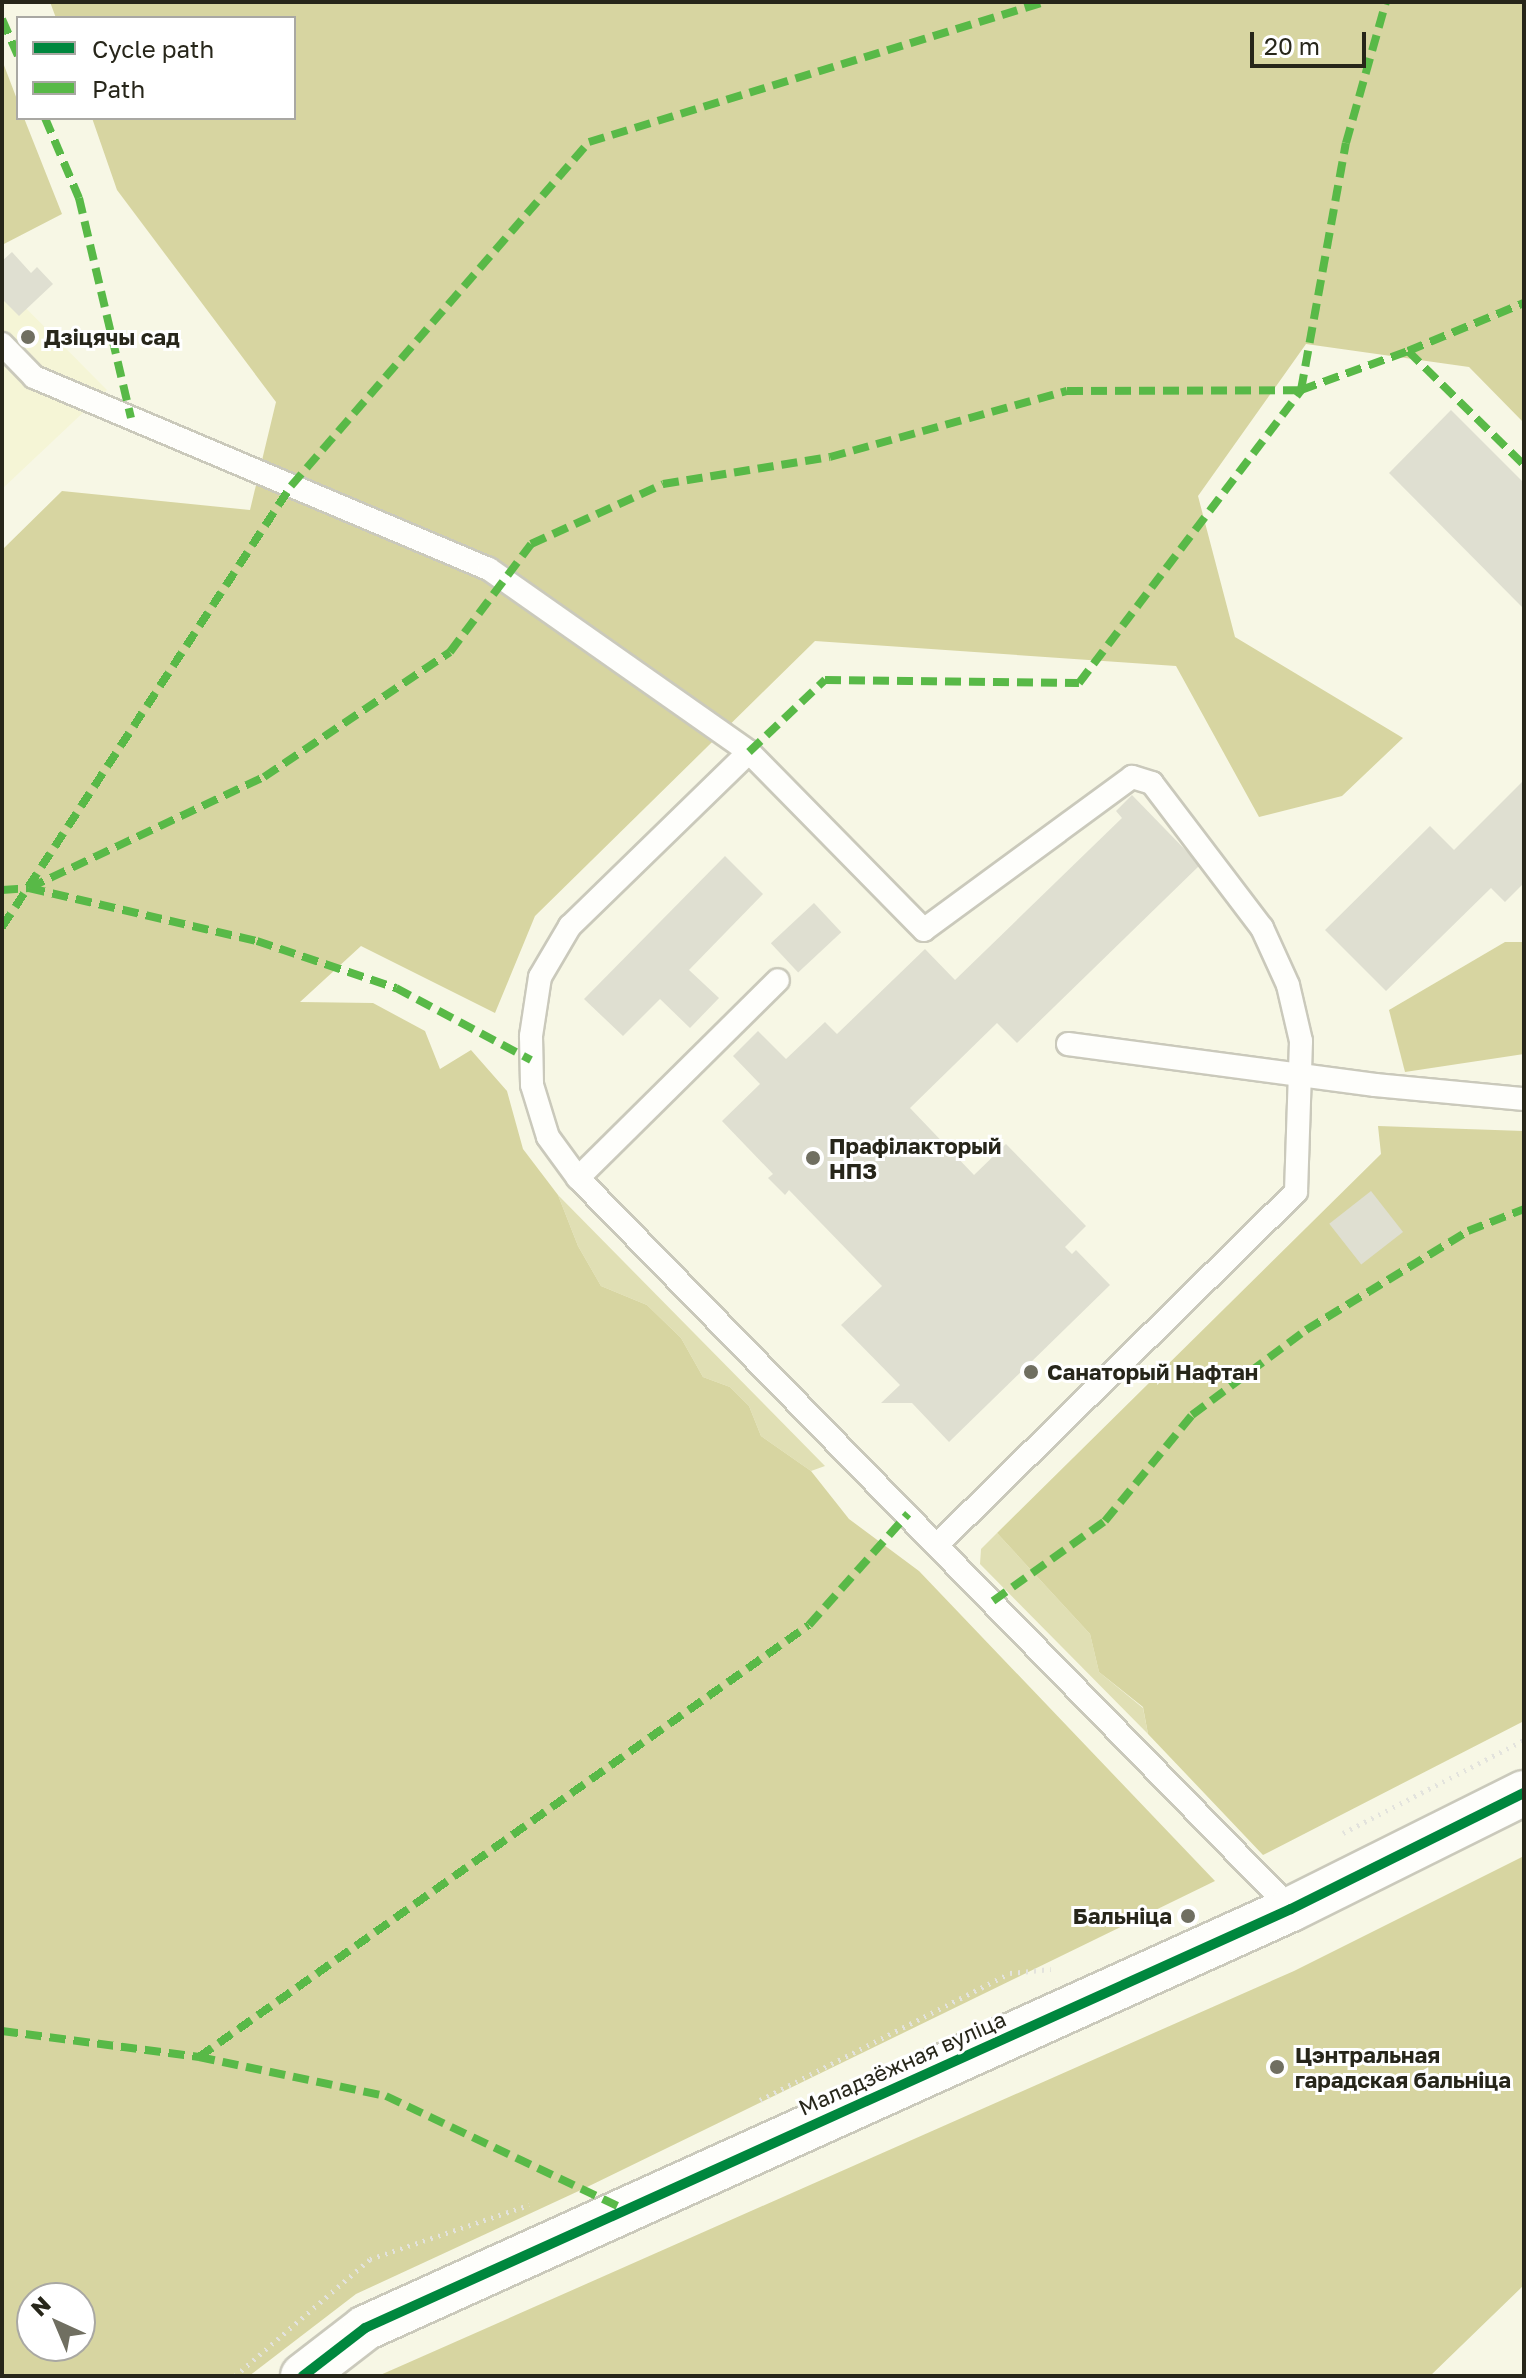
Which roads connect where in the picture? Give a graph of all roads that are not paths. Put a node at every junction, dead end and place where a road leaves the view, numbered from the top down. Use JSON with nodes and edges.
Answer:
{"nodes":[{"id":1,"x":2,"y":344,"type":"edge"},
{"id":2,"x":749,"y":752,"type":"junction"},
{"id":3,"x":778,"y":980,"type":"dead end"},
{"id":4,"x":1068,"y":1044,"type":"dead end"},
{"id":5,"x":1299,"y":1076,"type":"junction"},
{"id":6,"x":1524,"y":1099,"type":"edge"},
{"id":7,"x":578,"y":1178,"type":"junction"},
{"id":8,"x":938,"y":1544,"type":"junction"},
{"id":9,"x":1524,"y":1793,"type":"edge"},
{"id":10,"x":1291,"y":1909,"type":"junction"},
{"id":11,"x":303,"y":2376,"type":"edge"}],
"edges":[{"from":1,"to":2,"type":"lane"},
{"from":2,"to":5,"type":"lane"},
{"from":2,"to":7,"type":"lane"},
{"from":3,"to":7,"type":"lane"},
{"from":4,"to":5,"type":"lane"},
{"from":5,"to":6,"type":"lane"},
{"from":5,"to":8,"type":"lane"},
{"from":7,"to":8,"type":"lane"},
{"from":8,"to":10,"type":"lane"},
{"from":9,"to":10,"type":"street","name":"Маладзёжная вуліца"},
{"from":10,"to":11,"type":"street","name":"Маладзёжная вуліца"}]}
